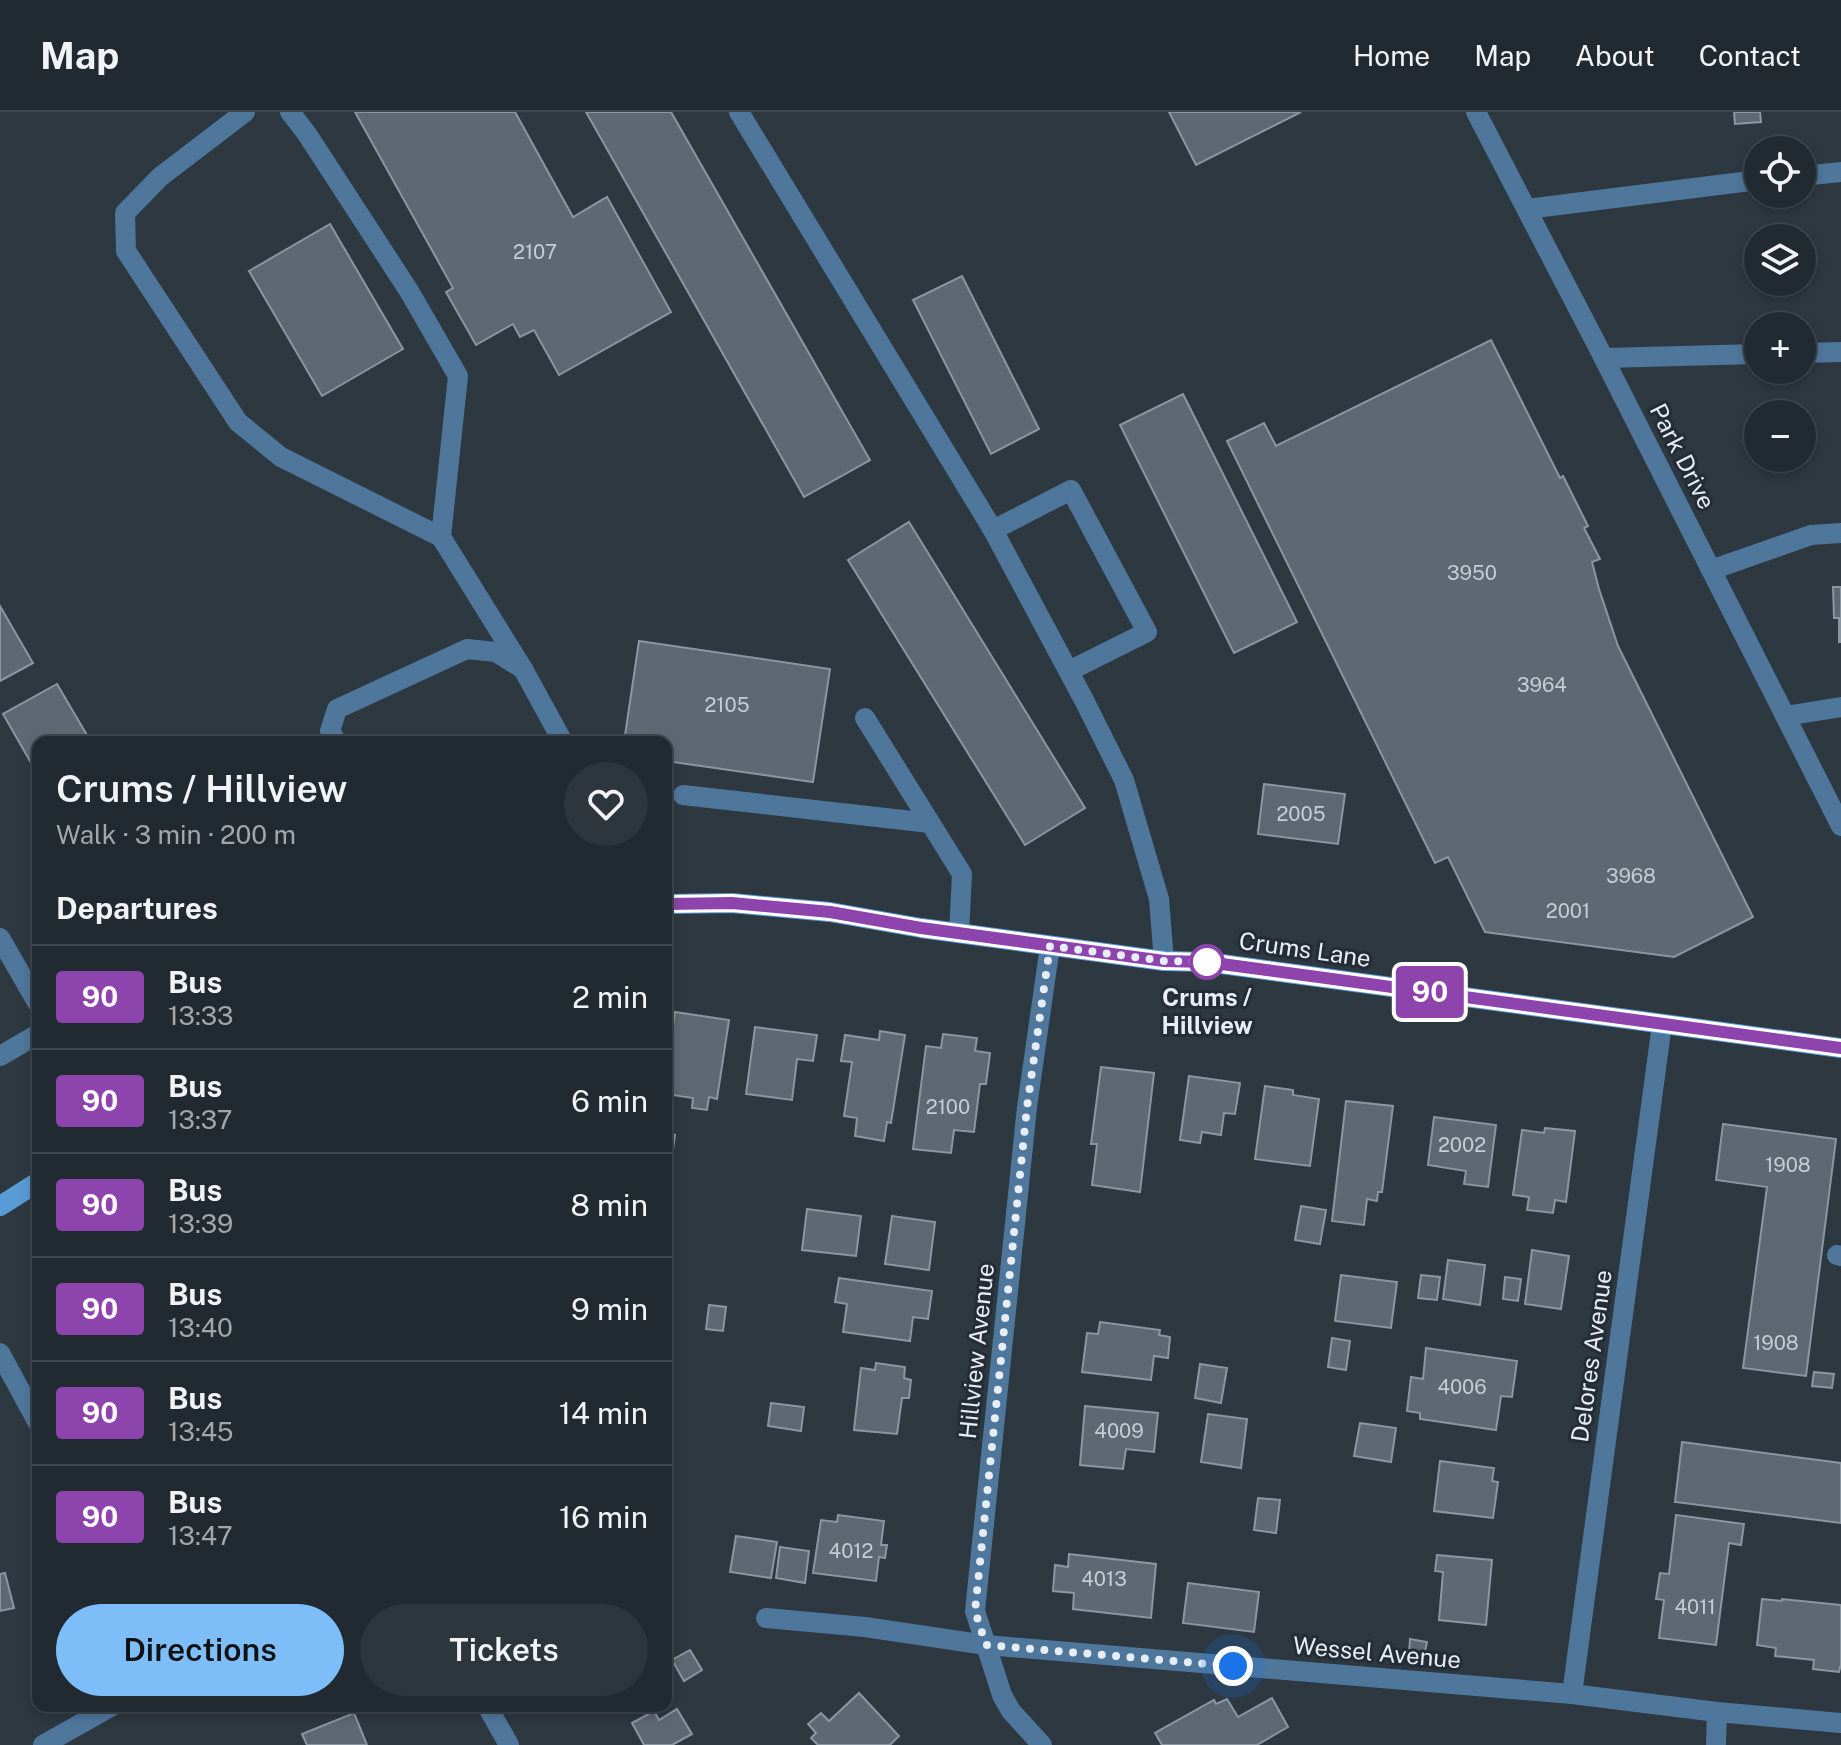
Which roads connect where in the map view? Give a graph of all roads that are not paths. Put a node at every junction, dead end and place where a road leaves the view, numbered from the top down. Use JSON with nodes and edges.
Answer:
{"nodes":[{"id":1,"x":245,"y":112,"type":"edge"},
{"id":2,"x":290,"y":112,"type":"edge"},
{"id":3,"x":739,"y":112,"type":"edge"},
{"id":4,"x":1476,"y":112,"type":"edge"},
{"id":5,"x":1841,"y":172,"type":"edge"},
{"id":6,"x":1816,"y":175,"type":"edge"},
{"id":7,"x":1744,"y":182,"type":"edge"},
{"id":8,"x":1527,"y":209,"type":"junction"},
{"id":9,"x":1841,"y":352,"type":"edge"},
{"id":10,"x":1816,"y":353,"type":"edge"},
{"id":11,"x":1744,"y":354,"type":"edge"},
{"id":12,"x":1604,"y":358,"type":"junction"},
{"id":13,"x":993,"y":530,"type":"junction"},
{"id":14,"x":1841,"y":533,"type":"edge"},
{"id":15,"x":441,"y":537,"type":"junction"},
{"id":16,"x":1711,"y":570,"type":"junction"},
{"id":17,"x":523,"y":669,"type":"junction"},
{"id":18,"x":1069,"y":671,"type":"junction"},
{"id":19,"x":1841,"y":707,"type":"edge"},
{"id":20,"x":1785,"y":716,"type":"junction"},
{"id":21,"x":865,"y":718,"type":"dead end"},
{"id":22,"x":333,"y":736,"type":"edge"},
{"id":23,"x":560,"y":736,"type":"edge"},
{"id":24,"x":683,"y":795,"type":"dead end"},
{"id":25,"x":930,"y":823,"type":"junction"},
{"id":26,"x":1841,"y":826,"type":"edge"},
{"id":27,"x":672,"y":904,"type":"edge"},
{"id":28,"x":959,"y":933,"type":"junction"},
{"id":29,"x":0,"y":938,"type":"edge"},
{"id":30,"x":1050,"y":946,"type":"junction"},
{"id":31,"x":1164,"y":961,"type":"junction"},
{"id":32,"x":32,"y":994,"type":"edge"},
{"id":33,"x":1662,"y":1024,"type":"junction"},
{"id":34,"x":32,"y":1037,"type":"edge"},
{"id":35,"x":1841,"y":1048,"type":"edge"},
{"id":36,"x":0,"y":1056,"type":"edge"},
{"id":37,"x":32,"y":1186,"type":"edge"},
{"id":38,"x":0,"y":1206,"type":"edge"},
{"id":39,"x":0,"y":1353,"type":"edge"},
{"id":40,"x":32,"y":1412,"type":"edge"},
{"id":41,"x":766,"y":1618,"type":"dead end"},
{"id":42,"x":986,"y":1645,"type":"junction"},
{"id":43,"x":1572,"y":1694,"type":"junction"},
{"id":44,"x":101,"y":1712,"type":"edge"},
{"id":45,"x":490,"y":1712,"type":"edge"},
{"id":46,"x":1717,"y":1712,"type":"junction"},
{"id":47,"x":1841,"y":1723,"type":"edge"},
{"id":48,"x":43,"y":1745,"type":"edge"},
{"id":49,"x":509,"y":1745,"type":"edge"},
{"id":50,"x":1042,"y":1745,"type":"edge"},
{"id":51,"x":1716,"y":1745,"type":"edge"}],
"edges":[{"from":1,"to":15,"type":"street"},
{"from":2,"to":15,"type":"street"},
{"from":3,"to":13,"type":"street"},
{"from":4,"to":8,"type":"street","name":"Park Drive"},
{"from":5,"to":6,"type":"street"},
{"from":7,"to":8,"type":"street"},
{"from":8,"to":12,"type":"street","name":"Park Drive"},
{"from":9,"to":10,"type":"street"},
{"from":11,"to":12,"type":"street"},
{"from":12,"to":16,"type":"street","name":"Park Drive"},
{"from":13,"to":18,"type":"street"},
{"from":13,"to":18,"type":"street"},
{"from":14,"to":16,"type":"street"},
{"from":15,"to":17,"type":"street"},
{"from":16,"to":20,"type":"street","name":"Park Drive"},
{"from":17,"to":22,"type":"street"},
{"from":17,"to":23,"type":"street"},
{"from":18,"to":31,"type":"street"},
{"from":19,"to":20,"type":"street"},
{"from":20,"to":26,"type":"street","name":"Park Drive"},
{"from":21,"to":25,"type":"street"},
{"from":24,"to":25,"type":"street"},
{"from":25,"to":28,"type":"street"},
{"from":27,"to":28,"type":"main road","name":"Crums Lane"},
{"from":28,"to":30,"type":"main road","name":"Crums Lane"},
{"from":29,"to":32,"type":"street"},
{"from":30,"to":31,"type":"main road","name":"Crums Lane"},
{"from":30,"to":42,"type":"street","name":"Hillview Avenue"},
{"from":31,"to":33,"type":"main road","name":"Crums Lane"},
{"from":33,"to":35,"type":"main road","name":"Crums Lane"},
{"from":33,"to":43,"type":"street","name":"Delores Avenue"},
{"from":34,"to":36,"type":"street"},
{"from":37,"to":38,"type":"main road"},
{"from":39,"to":40,"type":"street"},
{"from":41,"to":42,"type":"street","name":"Wessel Avenue"},
{"from":42,"to":43,"type":"street","name":"Wessel Avenue"},
{"from":42,"to":50,"type":"street","name":"Hillview Avenue"},
{"from":43,"to":46,"type":"street","name":"Wessel Avenue"},
{"from":44,"to":48,"type":"street"},
{"from":45,"to":49,"type":"street"},
{"from":46,"to":47,"type":"street","name":"Wessel Avenue"},
{"from":46,"to":51,"type":"street"}]}
